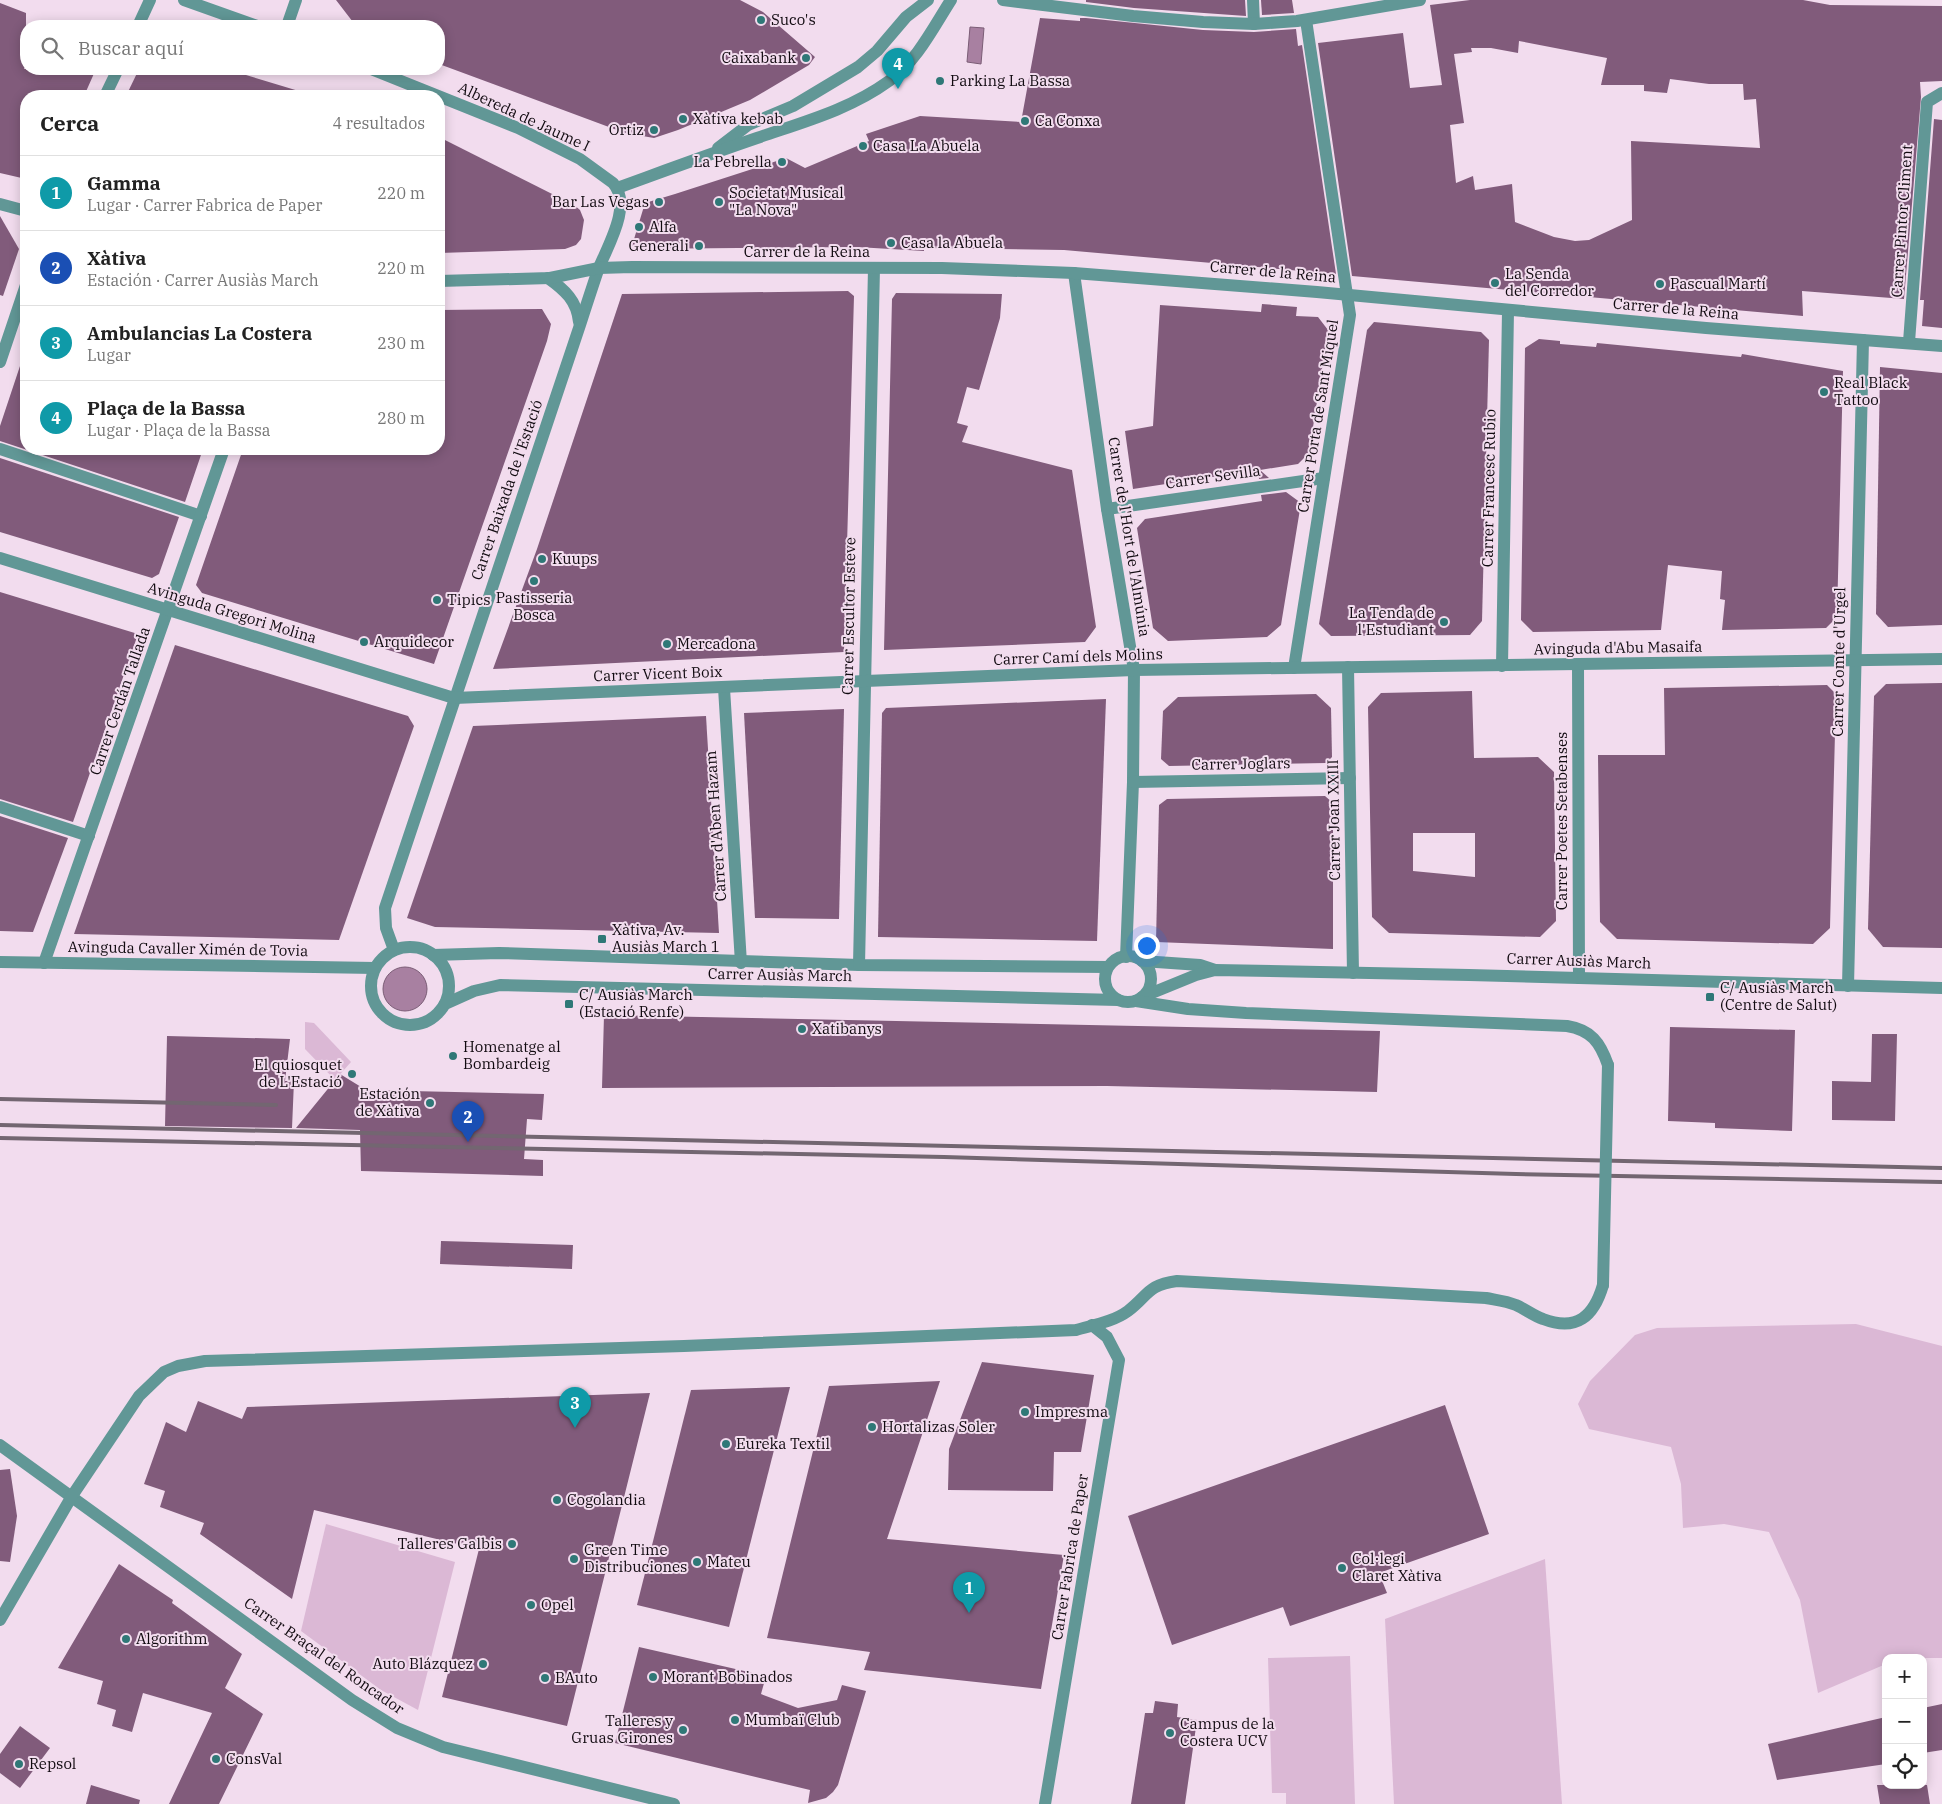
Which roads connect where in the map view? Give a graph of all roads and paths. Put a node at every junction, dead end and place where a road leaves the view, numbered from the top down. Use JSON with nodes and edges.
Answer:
{"nodes":[{"id":1,"x":150,"y":0,"type":"edge"},
{"id":2,"x":184,"y":0,"type":"edge"},
{"id":3,"x":296,"y":0,"type":"edge"},
{"id":4,"x":928,"y":0,"type":"edge"},
{"id":5,"x":951,"y":0,"type":"edge"},
{"id":6,"x":1003,"y":0,"type":"edge"},
{"id":7,"x":1253,"y":0,"type":"edge"},
{"id":8,"x":1420,"y":0,"type":"edge"},
{"id":9,"x":1079,"y":5,"type":"edge"},
{"id":10,"x":141,"y":20,"type":"edge"},
{"id":11,"x":240,"y":20,"type":"edge"},
{"id":12,"x":288,"y":20,"type":"edge"},
{"id":13,"x":1306,"y":20,"type":"junction"},
{"id":14,"x":1254,"y":24,"type":"junction"},
{"id":15,"x":115,"y":75,"type":"edge"},
{"id":16,"x":386,"y":75,"type":"edge"},
{"id":17,"x":108,"y":90,"type":"edge"},
{"id":18,"x":423,"y":90,"type":"edge"},
{"id":19,"x":1942,"y":92,"type":"edge"},
{"id":20,"x":445,"y":99,"type":"edge"},
{"id":21,"x":708,"y":155,"type":"junction"},
{"id":22,"x":617,"y":188,"type":"junction"},
{"id":23,"x":0,"y":204,"type":"edge"},
{"id":24,"x":20,"y":209,"type":"edge"},
{"id":25,"x":599,"y":268,"type":"junction"},
{"id":26,"x":874,"y":268,"type":"junction"},
{"id":27,"x":1074,"y":272,"type":"junction"},
{"id":28,"x":548,"y":278,"type":"junction"},
{"id":29,"x":445,"y":281,"type":"edge"},
{"id":30,"x":1346,"y":295,"type":"junction"},
{"id":31,"x":20,"y":303,"type":"edge"},
{"id":32,"x":1508,"y":311,"type":"junction"},
{"id":33,"x":580,"y":324,"type":"junction"},
{"id":34,"x":1863,"y":340,"type":"junction"},
{"id":35,"x":1908,"y":342,"type":"junction"},
{"id":36,"x":1942,"y":346,"type":"edge"},
{"id":37,"x":0,"y":362,"type":"edge"},
{"id":38,"x":0,"y":449,"type":"edge"},
{"id":39,"x":222,"y":455,"type":"edge"},
{"id":40,"x":1324,"y":478,"type":"junction"},
{"id":41,"x":1107,"y":509,"type":"junction"},
{"id":42,"x":201,"y":516,"type":"junction"},
{"id":43,"x":0,"y":558,"type":"edge"},
{"id":44,"x":168,"y":611,"type":"junction"},
{"id":45,"x":1942,"y":659,"type":"edge"},
{"id":46,"x":1855,"y":660,"type":"junction"},
{"id":47,"x":1578,"y":665,"type":"junction"},
{"id":48,"x":1502,"y":666,"type":"junction"},
{"id":49,"x":1348,"y":667,"type":"junction"},
{"id":50,"x":1294,"y":668,"type":"junction"},
{"id":51,"x":1134,"y":670,"type":"junction"},
{"id":52,"x":863,"y":682,"type":"junction"},
{"id":53,"x":724,"y":688,"type":"junction"},
{"id":54,"x":454,"y":698,"type":"junction"},
{"id":55,"x":1350,"y":778,"type":"junction"},
{"id":56,"x":1133,"y":782,"type":"junction"},
{"id":57,"x":0,"y":807,"type":"edge"},
{"id":58,"x":89,"y":836,"type":"junction"},
{"id":59,"x":394,"y":950,"type":"junction"},
{"id":60,"x":433,"y":954,"type":"junction"},
{"id":61,"x":1126,"y":957,"type":"junction"},
{"id":62,"x":1142,"y":961,"type":"junction"},
{"id":63,"x":0,"y":962,"type":"edge"},
{"id":64,"x":44,"y":963,"type":"junction"},
{"id":65,"x":741,"y":963,"type":"junction"},
{"id":66,"x":859,"y":965,"type":"junction"},
{"id":67,"x":1108,"y":967,"type":"junction"},
{"id":68,"x":375,"y":968,"type":"junction"},
{"id":69,"x":1215,"y":970,"type":"junction"},
{"id":70,"x":1353,"y":973,"type":"junction"},
{"id":71,"x":1579,"y":978,"type":"junction"},
{"id":72,"x":1848,"y":986,"type":"junction"},
{"id":73,"x":1942,"y":988,"type":"edge"},
{"id":74,"x":1139,"y":999,"type":"junction"},
{"id":75,"x":1118,"y":1000,"type":"junction"},
{"id":76,"x":445,"y":1004,"type":"junction"},
{"id":77,"x":1092,"y":1326,"type":"junction"},
{"id":78,"x":0,"y":1445,"type":"edge"},
{"id":79,"x":72,"y":1496,"type":"junction"},
{"id":80,"x":0,"y":1620,"type":"edge"},
{"id":81,"x":674,"y":1804,"type":"edge"},
{"id":82,"x":1045,"y":1804,"type":"edge"}],
"edges":[{"from":1,"to":10,"type":"street"},
{"from":2,"to":11,"type":"street"},
{"from":3,"to":12,"type":"street"},
{"from":4,"to":21,"type":"street"},
{"from":5,"to":21,"type":"street"},
{"from":6,"to":9,"type":"street"},
{"from":7,"to":14,"type":"street"},
{"from":8,"to":13,"type":"street"},
{"from":9,"to":14,"type":"street"},
{"from":13,"to":14,"type":"street"},
{"from":13,"to":30,"type":"street","name":"Carrer Porta de Sant Miquel"},
{"from":15,"to":17,"type":"street"},
{"from":16,"to":18,"type":"street","name":"Albereda de Jaume I"},
{"from":19,"to":35,"type":"street","name":"Carrer Pintor Climent"},
{"from":20,"to":22,"type":"street","name":"Albereda de Jaume I"},
{"from":21,"to":22,"type":"street"},
{"from":22,"to":25,"type":"street","name":"Carrer Baixada de l'Estació"},
{"from":23,"to":24,"type":"street"},
{"from":25,"to":26,"type":"street","name":"Carrer de la Reina"},
{"from":25,"to":28,"type":"street","name":"Carrer de la Reina"},
{"from":25,"to":33,"type":"street","name":"Carrer Baixada de l'Estació"},
{"from":26,"to":27,"type":"street","name":"Carrer de la Reina"},
{"from":26,"to":52,"type":"street","name":"Carrer Escultor Esteve"},
{"from":27,"to":30,"type":"street","name":"Carrer de la Reina"},
{"from":27,"to":41,"type":"street","name":"Carrer de l'Hort de l'Almúnia"},
{"from":28,"to":29,"type":"street","name":"Carrer de la Reina"},
{"from":28,"to":33,"type":"street"},
{"from":30,"to":32,"type":"street","name":"Carrer de la Reina"},
{"from":30,"to":40,"type":"street","name":"Carrer Porta de Sant Miquel"},
{"from":31,"to":37,"type":"street"},
{"from":32,"to":34,"type":"street","name":"Carrer de la Reina"},
{"from":32,"to":48,"type":"street","name":"Carrer Francesc Rubio"},
{"from":33,"to":54,"type":"street","name":"Carrer Baixada de l'Estació"},
{"from":34,"to":35,"type":"street","name":"Carrer de la Reina"},
{"from":34,"to":46,"type":"street","name":"Carrer Comte d'Urgel"},
{"from":35,"to":36,"type":"street","name":"Carrer de la Reina"},
{"from":38,"to":42,"type":"street"},
{"from":39,"to":42,"type":"street","name":"Carrer Cerdán Tallada"},
{"from":40,"to":41,"type":"street","name":"Carrer Sevilla"},
{"from":40,"to":50,"type":"street","name":"Carrer Porta de Sant Miquel"},
{"from":41,"to":51,"type":"street","name":"Carrer de l'Hort de l'Almúnia"},
{"from":42,"to":44,"type":"street","name":"Carrer Cerdán Tallada"},
{"from":43,"to":44,"type":"street","name":"Avinguda Gregori Molina"},
{"from":44,"to":54,"type":"street","name":"Avinguda Gregori Molina"},
{"from":44,"to":58,"type":"street","name":"Carrer Cerdán Tallada"},
{"from":45,"to":46,"type":"street","name":"Avinguda d'Abu Masaifa"},
{"from":46,"to":47,"type":"street","name":"Avinguda d'Abu Masaifa"},
{"from":46,"to":72,"type":"street","name":"Carrer Comte d'Urgel"},
{"from":47,"to":48,"type":"street","name":"Avinguda d'Abu Masaifa"},
{"from":47,"to":71,"type":"street","name":"Carrer Poetes Setabenses"},
{"from":48,"to":49,"type":"street","name":"Avinguda d'Abu Masaifa"},
{"from":49,"to":50,"type":"street","name":"Avinguda d'Abu Masaifa"},
{"from":49,"to":55,"type":"street","name":"Carrer Joan XXIII"},
{"from":50,"to":51,"type":"street","name":"Carrer Camí dels Molins"},
{"from":51,"to":52,"type":"street","name":"Carrer Camí dels Molins"},
{"from":51,"to":56,"type":"street","name":"Carrer de l'Hort de l'Almúnia"},
{"from":52,"to":53,"type":"street","name":"Carrer Vicent Boix"},
{"from":52,"to":66,"type":"street","name":"Carrer Escultor Esteve"},
{"from":53,"to":54,"type":"street","name":"Carrer Vicent Boix"},
{"from":53,"to":65,"type":"street","name":"Carrer d'Aben Hazam"},
{"from":54,"to":59,"type":"street","name":"Carrer Baixada de l'Estació"},
{"from":55,"to":56,"type":"street","name":"Carrer Joglars"},
{"from":55,"to":70,"type":"street","name":"Carrer Joan XXIII"},
{"from":56,"to":61,"type":"street","name":"Carrer de l'Hort de l'Almúnia"},
{"from":57,"to":58,"type":"street"},
{"from":58,"to":64,"type":"street","name":"Carrer Cerdán Tallada"},
{"from":59,"to":60,"type":"street"},
{"from":59,"to":68,"type":"street"},
{"from":60,"to":65,"type":"street","name":"Carrer Ausiàs March"},
{"from":60,"to":76,"type":"street"},
{"from":61,"to":62,"type":"street"},
{"from":61,"to":67,"type":"street"},
{"from":62,"to":69,"type":"street","name":"Carrer Ausiàs March"},
{"from":62,"to":74,"type":"street"},
{"from":63,"to":64,"type":"street","name":"Avinguda Cavaller Ximén de Tovia"},
{"from":64,"to":68,"type":"street","name":"Avinguda Cavaller Ximén de Tovia"},
{"from":65,"to":66,"type":"street","name":"Carrer Ausiàs March"},
{"from":66,"to":67,"type":"street","name":"Carrer Ausiàs March"},
{"from":67,"to":75,"type":"street"},
{"from":68,"to":76,"type":"street"},
{"from":69,"to":70,"type":"street","name":"Carrer Ausiàs March"},
{"from":69,"to":74,"type":"street","name":"Carrer Ausiàs March"},
{"from":70,"to":71,"type":"street","name":"Carrer Ausiàs March"},
{"from":71,"to":72,"type":"street","name":"Carrer Ausiàs March"},
{"from":72,"to":73,"type":"street","name":"Carrer Ausiàs March"},
{"from":74,"to":75,"type":"street"},
{"from":74,"to":77,"type":"street","bridge":true},
{"from":75,"to":76,"type":"street","name":"Carrer Ausiàs March"},
{"from":77,"to":79,"type":"street"},
{"from":77,"to":82,"type":"street","name":"Carrer Fabrica de Paper"},
{"from":78,"to":79,"type":"street","name":"Carrer Braçal del Roncador"},
{"from":79,"to":80,"type":"street"},
{"from":79,"to":81,"type":"street","name":"Carrer Braçal del Roncador"}]}
